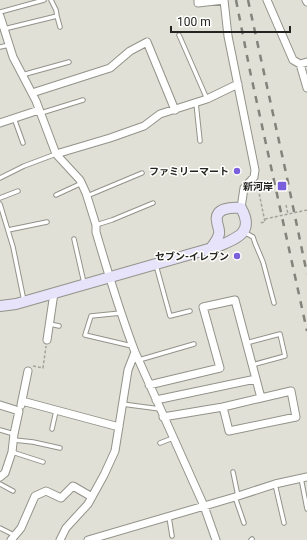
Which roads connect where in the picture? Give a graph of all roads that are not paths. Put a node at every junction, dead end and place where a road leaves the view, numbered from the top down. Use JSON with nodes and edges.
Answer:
{"nodes":[{"id":1,"x":44,"y":0,"type":"edge"},
{"id":2,"x":51,"y":0,"type":"edge"},
{"id":3,"x":198,"y":0,"type":"edge"},
{"id":4,"x":224,"y":0,"type":"edge"},
{"id":5,"x":266,"y":0,"type":"edge"},
{"id":6,"x":0,"y":12,"type":"edge"},
{"id":7,"x":0,"y":16,"type":"edge"},
{"id":8,"x":57,"y":16,"type":"junction"},
{"id":9,"x":60,"y":27,"type":"dead end"},
{"id":10,"x":4,"y":29,"type":"junction"},
{"id":11,"x":179,"y":35,"type":"dead end"},
{"id":12,"x":9,"y":45,"type":"junction"},
{"id":13,"x":0,"y":47,"type":"edge"},
{"id":14,"x":70,"y":62,"type":"dead end"},
{"id":15,"x":304,"y":63,"type":"edge"},
{"id":16,"x":22,"y":75,"type":"junction"},
{"id":17,"x":238,"y":84,"type":"junction"},
{"id":18,"x":307,"y":88,"type":"edge"},
{"id":19,"x":32,"y":93,"type":"junction"},
{"id":20,"x":207,"y":99,"type":"junction"},
{"id":21,"x":83,"y":100,"type":"dead end"},
{"id":22,"x":196,"y":103,"type":"junction"},
{"id":23,"x":175,"y":110,"type":"junction"},
{"id":24,"x":40,"y":112,"type":"junction"},
{"id":25,"x":14,"y":118,"type":"junction"},
{"id":26,"x":1,"y":120,"type":"edge"},
{"id":27,"x":200,"y":141,"type":"dead end"},
{"id":28,"x":23,"y":143,"type":"dead end"},
{"id":29,"x":56,"y":154,"type":"junction"},
{"id":30,"x":142,"y":173,"type":"dead end"},
{"id":31,"x":0,"y":178,"type":"edge"},
{"id":32,"x":82,"y":183,"type":"junction"},
{"id":33,"x":18,"y":192,"type":"dead end"},
{"id":34,"x":56,"y":195,"type":"dead end"},
{"id":35,"x":87,"y":196,"type":"junction"},
{"id":36,"x":0,"y":198,"type":"edge"},
{"id":37,"x":153,"y":203,"type":"dead end"},
{"id":38,"x":0,"y":204,"type":"edge"},
{"id":39,"x":241,"y":208,"type":"junction"},
{"id":40,"x":2,"y":212,"type":"edge"},
{"id":41,"x":47,"y":222,"type":"dead end"},
{"id":42,"x":96,"y":225,"type":"junction"},
{"id":43,"x":8,"y":230,"type":"junction"},
{"id":44,"x":237,"y":236,"type":"junction"},
{"id":45,"x":74,"y":239,"type":"dead end"},
{"id":46,"x":211,"y":248,"type":"junction"},
{"id":47,"x":156,"y":264,"type":"junction"},
{"id":48,"x":110,"y":278,"type":"junction"},
{"id":49,"x":85,"y":285,"type":"junction"},
{"id":50,"x":54,"y":293,"type":"junction"},
{"id":51,"x":24,"y":302,"type":"junction"},
{"id":52,"x":274,"y":303,"type":"dead end"},
{"id":53,"x":0,"y":306,"type":"edge"},
{"id":54,"x":190,"y":311,"type":"dead end"},
{"id":55,"x":120,"y":313,"type":"junction"},
{"id":56,"x":50,"y":324,"type":"junction"},
{"id":57,"x":59,"y":326,"type":"dead end"},
{"id":58,"x":48,"y":340,"type":"road end"},
{"id":59,"x":246,"y":343,"type":"junction"},
{"id":60,"x":194,"y":344,"type":"dead end"},
{"id":61,"x":134,"y":350,"type":"junction"},
{"id":62,"x":139,"y":360,"type":"junction"},
{"id":63,"x":252,"y":365,"type":"junction"},
{"id":64,"x":28,"y":371,"type":"road end"},
{"id":65,"x":256,"y":380,"type":"junction"},
{"id":66,"x":149,"y":385,"type":"junction"},
{"id":67,"x":261,"y":398,"type":"junction"},
{"id":68,"x":156,"y":400,"type":"junction"},
{"id":69,"x":22,"y":401,"type":"junction"},
{"id":70,"x":122,"y":404,"type":"junction"},
{"id":71,"x":0,"y":405,"type":"edge"},
{"id":72,"x":223,"y":407,"type":"junction"},
{"id":73,"x":160,"y":409,"type":"junction"},
{"id":74,"x":56,"y":410,"type":"junction"},
{"id":75,"x":19,"y":411,"type":"junction"},
{"id":76,"x":163,"y":417,"type":"junction"},
{"id":77,"x":119,"y":427,"type":"junction"},
{"id":78,"x":52,"y":429,"type":"dead end"},
{"id":79,"x":0,"y":430,"type":"edge"},
{"id":80,"x":14,"y":437,"type":"junction"},
{"id":81,"x":172,"y":438,"type":"junction"},
{"id":82,"x":160,"y":443,"type":"dead end"},
{"id":83,"x":60,"y":448,"type":"dead end"},
{"id":84,"x":12,"y":452,"type":"junction"},
{"id":85,"x":43,"y":462,"type":"dead end"},
{"id":86,"x":233,"y":472,"type":"dead end"},
{"id":87,"x":0,"y":476,"type":"edge"},
{"id":88,"x":304,"y":477,"type":"edge"},
{"id":89,"x":0,"y":484,"type":"edge"},
{"id":90,"x":275,"y":484,"type":"junction"},
{"id":91,"x":13,"y":491,"type":"dead end"},
{"id":92,"x":92,"y":497,"type":"junction"},
{"id":93,"x":236,"y":497,"type":"junction"},
{"id":94,"x":204,"y":506,"type":"junction"},
{"id":95,"x":307,"y":509,"type":"edge"},
{"id":96,"x":169,"y":516,"type":"junction"},
{"id":97,"x":244,"y":523,"type":"dead end"},
{"id":98,"x":284,"y":523,"type":"dead end"},
{"id":99,"x":0,"y":528,"type":"edge"},
{"id":100,"x":172,"y":536,"type":"dead end"},
{"id":101,"x":13,"y":538,"type":"edge"},
{"id":102,"x":60,"y":540,"type":"edge"},
{"id":103,"x":88,"y":540,"type":"edge"},
{"id":104,"x":216,"y":540,"type":"edge"}],
"edges":[{"from":1,"to":6,"type":"lane"},
{"from":2,"to":8,"type":"lane"},
{"from":3,"to":4,"type":"street"},
{"from":4,"to":17,"type":"street"},
{"from":5,"to":15,"type":"street"},
{"from":7,"to":10,"type":"street"},
{"from":8,"to":9,"type":"lane"},
{"from":8,"to":10,"type":"lane"},
{"from":10,"to":12,"type":"street"},
{"from":11,"to":20,"type":"lane"},
{"from":12,"to":13,"type":"lane"},
{"from":12,"to":16,"type":"street"},
{"from":14,"to":16,"type":"lane"},
{"from":15,"to":18,"type":"street"},
{"from":16,"to":19,"type":"street"},
{"from":17,"to":20,"type":"street"},
{"from":17,"to":39,"type":"street"},
{"from":19,"to":23,"type":"street"},
{"from":19,"to":24,"type":"street"},
{"from":20,"to":22,"type":"street"},
{"from":21,"to":24,"type":"lane"},
{"from":22,"to":23,"type":"street"},
{"from":22,"to":27,"type":"lane"},
{"from":23,"to":29,"type":"street"},
{"from":24,"to":25,"type":"street"},
{"from":24,"to":29,"type":"street"},
{"from":25,"to":26,"type":"street"},
{"from":25,"to":28,"type":"lane"},
{"from":29,"to":31,"type":"lane"},
{"from":29,"to":32,"type":"street"},
{"from":30,"to":35,"type":"lane"},
{"from":32,"to":34,"type":"lane"},
{"from":32,"to":35,"type":"street"},
{"from":33,"to":36,"type":"lane"},
{"from":35,"to":42,"type":"street"},
{"from":37,"to":42,"type":"lane"},
{"from":38,"to":40,"type":"lane"},
{"from":39,"to":44,"type":"street"},
{"from":39,"to":46,"type":"street"},
{"from":40,"to":43,"type":"lane"},
{"from":41,"to":43,"type":"lane"},
{"from":42,"to":48,"type":"street"},
{"from":43,"to":51,"type":"lane"},
{"from":44,"to":46,"type":"street"},
{"from":44,"to":52,"type":"lane"},
{"from":45,"to":49,"type":"lane"},
{"from":46,"to":47,"type":"street"},
{"from":47,"to":48,"type":"street"},
{"from":47,"to":54,"type":"lane"},
{"from":48,"to":49,"type":"street"},
{"from":48,"to":55,"type":"street"},
{"from":49,"to":50,"type":"street"},
{"from":50,"to":51,"type":"street"},
{"from":50,"to":56,"type":"street"},
{"from":51,"to":53,"type":"street"},
{"from":55,"to":61,"type":"street"},
{"from":55,"to":61,"type":"lane"},
{"from":56,"to":57,"type":"lane"},
{"from":56,"to":58,"type":"street"},
{"from":59,"to":63,"type":"street"},
{"from":59,"to":63,"type":"lane"},
{"from":59,"to":66,"type":"street"},
{"from":60,"to":62,"type":"lane"},
{"from":61,"to":62,"type":"street"},
{"from":61,"to":70,"type":"street"},
{"from":62,"to":66,"type":"street"},
{"from":63,"to":65,"type":"street"},
{"from":64,"to":69,"type":"street"},
{"from":65,"to":67,"type":"street"},
{"from":65,"to":68,"type":"street"},
{"from":66,"to":68,"type":"street"},
{"from":67,"to":72,"type":"street"},
{"from":67,"to":72,"type":"street"},
{"from":68,"to":73,"type":"street"},
{"from":69,"to":74,"type":"street"},
{"from":69,"to":75,"type":"street"},
{"from":70,"to":73,"type":"lane"},
{"from":70,"to":77,"type":"street"},
{"from":71,"to":75,"type":"street"},
{"from":72,"to":76,"type":"street"},
{"from":73,"to":76,"type":"street"},
{"from":74,"to":77,"type":"street"},
{"from":74,"to":78,"type":"lane"},
{"from":75,"to":80,"type":"street"},
{"from":76,"to":81,"type":"street"},
{"from":77,"to":92,"type":"street"},
{"from":79,"to":80,"type":"lane"},
{"from":80,"to":83,"type":"lane"},
{"from":80,"to":84,"type":"street"},
{"from":81,"to":82,"type":"lane"},
{"from":81,"to":94,"type":"street"},
{"from":84,"to":85,"type":"lane"},
{"from":84,"to":87,"type":"street"},
{"from":86,"to":93,"type":"lane"},
{"from":88,"to":90,"type":"street"},
{"from":88,"to":95,"type":"lane"},
{"from":89,"to":91,"type":"lane"},
{"from":90,"to":93,"type":"street"},
{"from":90,"to":98,"type":"lane"},
{"from":92,"to":101,"type":"street"},
{"from":92,"to":102,"type":"street"},
{"from":93,"to":94,"type":"street"},
{"from":93,"to":97,"type":"lane"},
{"from":94,"to":96,"type":"street"},
{"from":94,"to":104,"type":"street"},
{"from":96,"to":100,"type":"lane"},
{"from":96,"to":103,"type":"street"},
{"from":99,"to":101,"type":"lane"}]}
